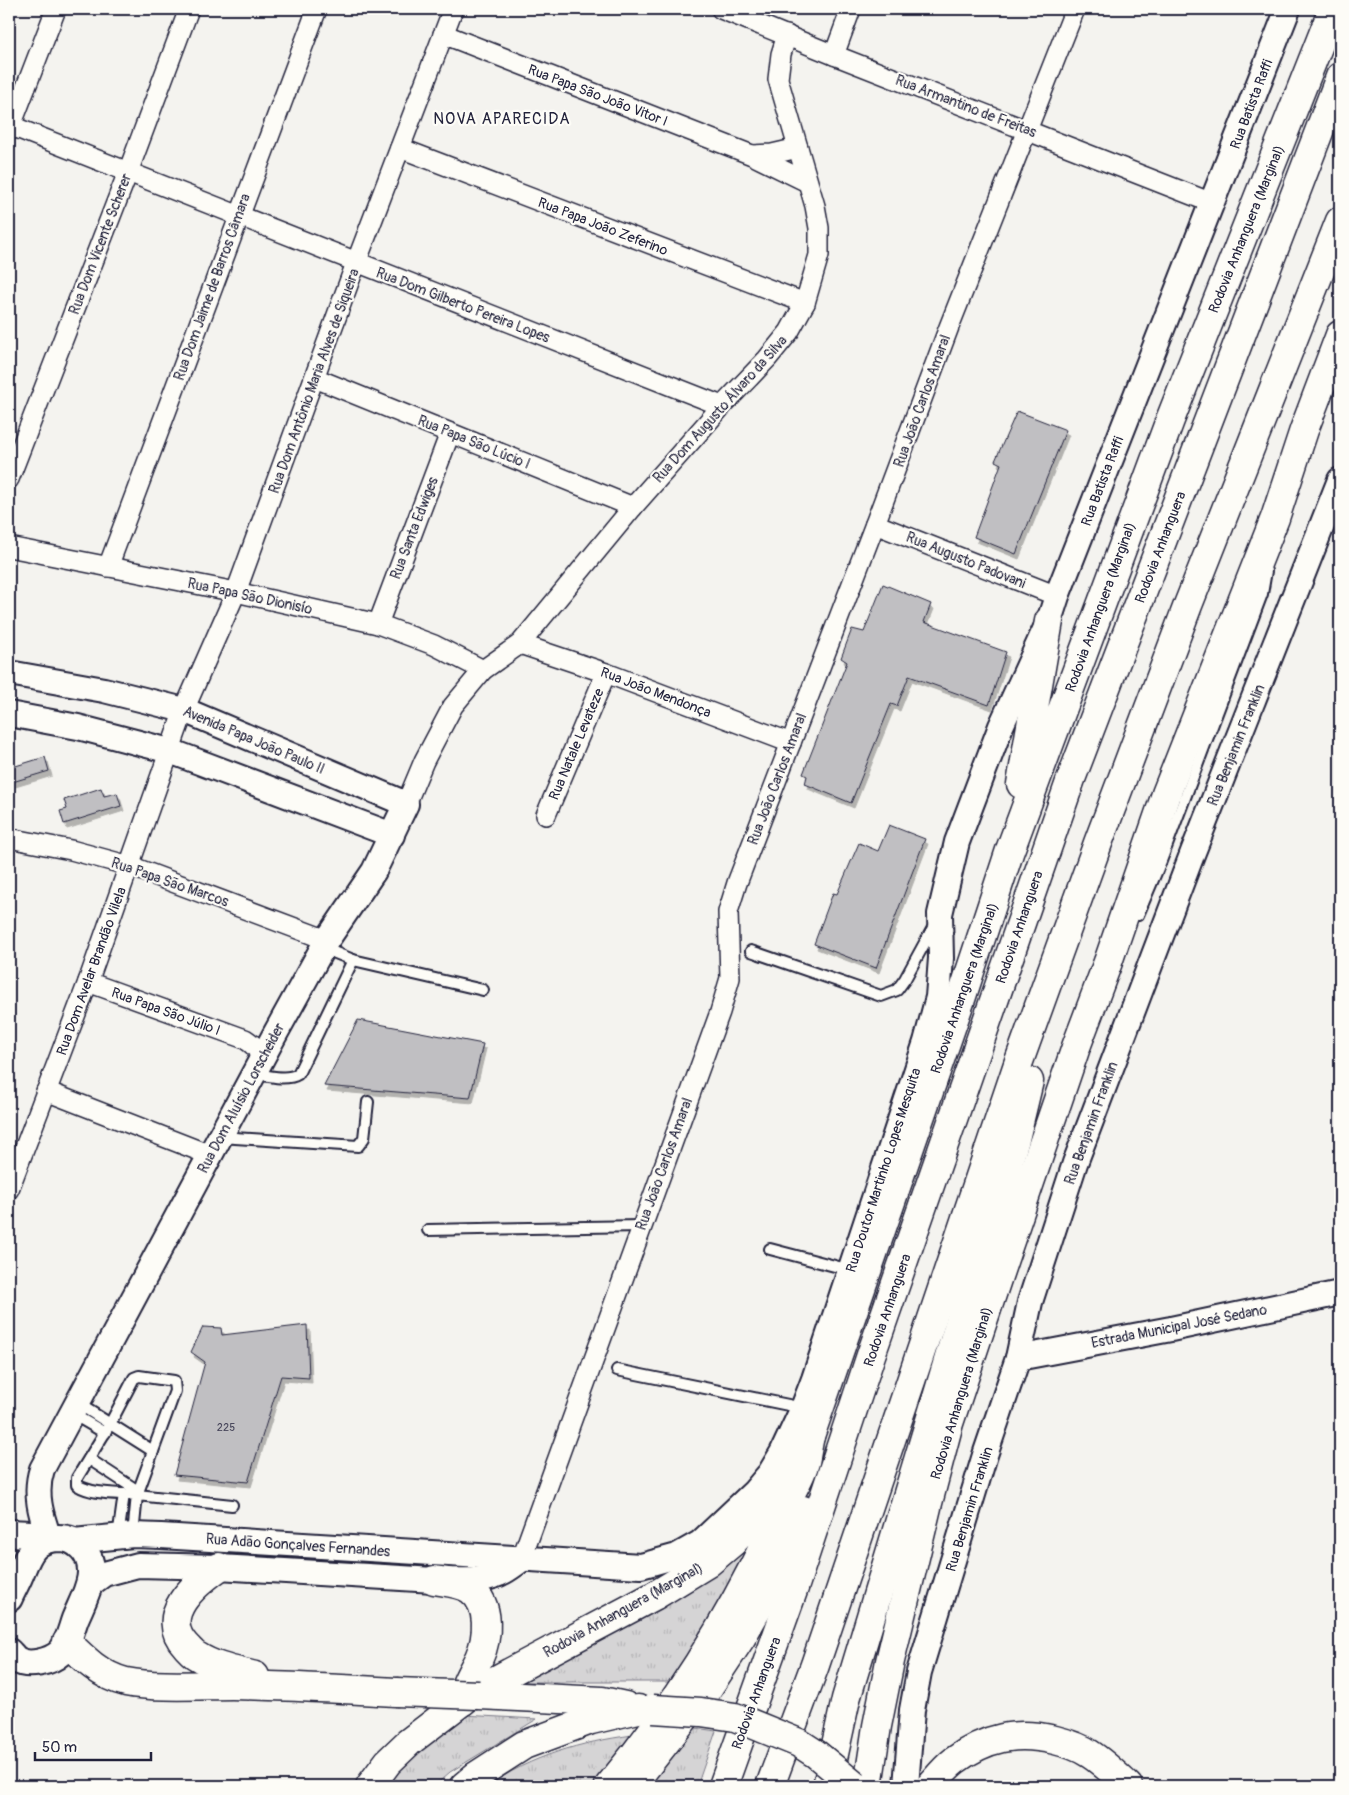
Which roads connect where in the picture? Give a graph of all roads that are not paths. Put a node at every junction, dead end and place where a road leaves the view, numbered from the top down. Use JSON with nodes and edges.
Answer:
{"nodes":[{"id":1,"x":55,"y":9,"type":"edge"},
{"id":2,"x":189,"y":9,"type":"edge"},
{"id":3,"x":317,"y":9,"type":"edge"},
{"id":4,"x":453,"y":9,"type":"edge"},
{"id":5,"x":721,"y":9,"type":"edge"},
{"id":6,"x":852,"y":9,"type":"edge"},
{"id":7,"x":1075,"y":9,"type":"edge"},
{"id":8,"x":1288,"y":9,"type":"edge"},
{"id":9,"x":1333,"y":9,"type":"edge"},
{"id":10,"x":444,"y":34,"type":"junction"},
{"id":11,"x":787,"y":35,"type":"junction"},
{"id":12,"x":834,"y":55,"type":"junction"},
{"id":13,"x":1340,"y":77,"type":"edge"},
{"id":14,"x":9,"y":127,"type":"edge"},
{"id":15,"x":1027,"y":130,"type":"junction"},
{"id":16,"x":400,"y":148,"type":"junction"},
{"id":17,"x":798,"y":148,"type":"junction"},
{"id":18,"x":752,"y":155,"type":"junction"},
{"id":19,"x":128,"y":172,"type":"junction"},
{"id":20,"x":807,"y":182,"type":"junction"},
{"id":21,"x":1212,"y":203,"type":"junction"},
{"id":22,"x":239,"y":216,"type":"junction"},
{"id":23,"x":1339,"y":224,"type":"edge"},
{"id":24,"x":356,"y":263,"type":"junction"},
{"id":25,"x":806,"y":303,"type":"junction"},
{"id":26,"x":1340,"y":336,"type":"edge"},
{"id":27,"x":315,"y":378,"type":"junction"},
{"id":28,"x":722,"y":406,"type":"junction"},
{"id":29,"x":450,"y":433,"type":"junction"},
{"id":30,"x":9,"y":479,"type":"edge"},
{"id":31,"x":1340,"y":480,"type":"edge"},
{"id":32,"x":633,"y":507,"type":"junction"},
{"id":33,"x":1275,"y":518,"type":"junction"},
{"id":34,"x":875,"y":524,"type":"junction"},
{"id":35,"x":9,"y":548,"type":"edge"},
{"id":36,"x":108,"y":567,"type":"junction"},
{"id":37,"x":236,"y":592,"type":"junction"},
{"id":38,"x":1053,"y":608,"type":"junction"},
{"id":39,"x":378,"y":624,"type":"junction"},
{"id":40,"x":520,"y":644,"type":"junction"},
{"id":41,"x":483,"y":670,"type":"junction"},
{"id":42,"x":9,"y":673,"type":"edge"},
{"id":43,"x":606,"y":673,"type":"junction"},
{"id":44,"x":184,"y":710,"type":"junction"},
{"id":45,"x":9,"y":714,"type":"edge"},
{"id":46,"x":791,"y":743,"type":"junction"},
{"id":47,"x":170,"y":751,"type":"junction"},
{"id":48,"x":406,"y":804,"type":"junction"},
{"id":49,"x":546,"y":815,"type":"dead end"},
{"id":50,"x":392,"y":835,"type":"junction"},
{"id":51,"x":9,"y":839,"type":"edge"},
{"id":52,"x":1098,"y":843,"type":"junction"},
{"id":53,"x":1010,"y":850,"type":"junction"},
{"id":54,"x":130,"y":866,"type":"junction"},
{"id":55,"x":940,"y":914,"type":"junction"},
{"id":56,"x":325,"y":944,"type":"junction"},
{"id":57,"x":751,"y":951,"type":"dead end"},
{"id":58,"x":941,"y":958,"type":"joint"},
{"id":59,"x":353,"y":960,"type":"junction"},
{"id":60,"x":1108,"y":962,"type":"junction"},
{"id":61,"x":88,"y":982,"type":"junction"},
{"id":62,"x":484,"y":990,"type":"dead end"},
{"id":63,"x":274,"y":1036,"type":"junction"},
{"id":64,"x":244,"y":1039,"type":"junction"},
{"id":65,"x":257,"y":1067,"type":"junction"},
{"id":66,"x":46,"y":1091,"type":"junction"},
{"id":67,"x":368,"y":1102,"type":"dead end"},
{"id":68,"x":215,"y":1146,"type":"junction"},
{"id":69,"x":9,"y":1189,"type":"edge"},
{"id":70,"x":641,"y":1226,"type":"junction"},
{"id":71,"x":428,"y":1230,"type":"dead end"},
{"id":72,"x":770,"y":1249,"type":"dead end"},
{"id":73,"x":850,"y":1270,"type":"junction"},
{"id":74,"x":1340,"y":1293,"type":"edge"},
{"id":75,"x":872,"y":1355,"type":"junction"},
{"id":76,"x":1018,"y":1358,"type":"junction"},
{"id":77,"x":617,"y":1370,"type":"dead end"},
{"id":78,"x":814,"y":1379,"type":"joint"},
{"id":79,"x":74,"y":1408,"type":"junction"},
{"id":80,"x":803,"y":1408,"type":"junction"},
{"id":81,"x":949,"y":1423,"type":"junction"},
{"id":82,"x":107,"y":1428,"type":"junction"},
{"id":83,"x":810,"y":1436,"type":"junction"},
{"id":84,"x":154,"y":1451,"type":"junction"},
{"id":85,"x":90,"y":1459,"type":"junction"},
{"id":86,"x":138,"y":1493,"type":"junction"},
{"id":87,"x":124,"y":1494,"type":"junction"},
{"id":88,"x":232,"y":1505,"type":"dead end"},
{"id":89,"x":9,"y":1532,"type":"edge"},
{"id":90,"x":126,"y":1536,"type":"junction"},
{"id":91,"x":56,"y":1540,"type":"junction"},
{"id":92,"x":521,"y":1560,"type":"junction"},
{"id":93,"x":220,"y":1567,"type":"junction"},
{"id":94,"x":434,"y":1580,"type":"junction"},
{"id":95,"x":12,"y":1582,"type":"edge"},
{"id":96,"x":89,"y":1585,"type":"junction"},
{"id":97,"x":67,"y":1642,"type":"junction"},
{"id":98,"x":11,"y":1657,"type":"edge"},
{"id":99,"x":298,"y":1686,"type":"junction"},
{"id":100,"x":463,"y":1701,"type":"junction"},
{"id":101,"x":638,"y":1709,"type":"junction"},
{"id":102,"x":370,"y":1786,"type":"edge"},
{"id":103,"x":464,"y":1786,"type":"edge"},
{"id":104,"x":609,"y":1786,"type":"edge"},
{"id":105,"x":631,"y":1786,"type":"edge"},
{"id":106,"x":723,"y":1786,"type":"edge"},
{"id":107,"x":770,"y":1786,"type":"edge"},
{"id":108,"x":827,"y":1786,"type":"edge"},
{"id":109,"x":842,"y":1786,"type":"edge"},
{"id":110,"x":855,"y":1786,"type":"edge"},
{"id":111,"x":868,"y":1786,"type":"edge"},
{"id":112,"x":906,"y":1786,"type":"edge"},
{"id":113,"x":930,"y":1786,"type":"edge"},
{"id":114,"x":1128,"y":1786,"type":"edge"}],
"edges":[{"from":1,"to":14,"type":"street"},
{"from":2,"to":19,"type":"street","name":"Rua Dom Vicente Scherer"},
{"from":3,"to":22,"type":"street","name":"Rua Dom Jaime de Barros Câmara"},
{"from":4,"to":10,"type":"street","name":"Rua Dom Antônio Maria Alves de Siqueira"},
{"from":5,"to":11,"type":"street","name":"Rua Armantino de Freitas"},
{"from":6,"to":12,"type":"street"},
{"from":7,"to":15,"type":"street","name":"Rua João Carlos Amaral"},
{"from":8,"to":21,"type":"street","name":"Rua Batista Raffi"},
{"from":9,"to":53,"type":"highway","name":"Rodovia Anhanguera (Marginal)"},
{"from":10,"to":16,"type":"street","name":"Rua Dom Antônio Maria Alves de Siqueira"},
{"from":10,"to":18,"type":"street","name":"Rua Papa São João Vitor I"},
{"from":11,"to":12,"type":"street","name":"Rua Armantino de Freitas"},
{"from":11,"to":17,"type":"street","name":"Rua Dom Augusto Álvaro da Silva"},
{"from":12,"to":15,"type":"street","name":"Rua Armantino de Freitas"},
{"from":13,"to":75,"type":"highway","name":"Rodovia Anhanguera"},
{"from":14,"to":19,"type":"street","name":"Rua Dom Gilberto Pereira Lopes"},
{"from":15,"to":21,"type":"street","name":"Rua Armantino de Freitas"},
{"from":15,"to":34,"type":"street","name":"Rua João Carlos Amaral"},
{"from":16,"to":24,"type":"street","name":"Rua Dom Antônio Maria Alves de Siqueira"},
{"from":16,"to":25,"type":"street","name":"Rua Papa João Zeferino"},
{"from":17,"to":18,"type":"street","name":"Rua Papa São João Vitor I"},
{"from":17,"to":20,"type":"street","name":"Rua Dom Augusto Álvaro da Silva"},
{"from":18,"to":20,"type":"street","name":"Rua Papa São João Vitor I"},
{"from":19,"to":22,"type":"street","name":"Rua Dom Gilberto Pereira Lopes"},
{"from":19,"to":30,"type":"street","name":"Rua Dom Vicente Scherer"},
{"from":20,"to":25,"type":"street","name":"Rua Dom Augusto Álvaro da Silva"},
{"from":21,"to":38,"type":"street","name":"Rua Batista Raffi"},
{"from":22,"to":24,"type":"street","name":"Rua Dom Gilberto Pereira Lopes"},
{"from":22,"to":36,"type":"street","name":"Rua Dom Jaime de Barros Câmara"},
{"from":23,"to":52,"type":"highway"},
{"from":24,"to":27,"type":"street","name":"Rua Dom Antônio Maria Alves de Siqueira"},
{"from":24,"to":28,"type":"street","name":"Rua Dom Gilberto Pereira Lopes"},
{"from":25,"to":28,"type":"street","name":"Rua Dom Augusto Álvaro da Silva"},
{"from":26,"to":33,"type":"highway","name":"Rodovia Anhanguera (Marginal)"},
{"from":27,"to":29,"type":"street","name":"Rua Papa São Lúcio I"},
{"from":27,"to":37,"type":"street","name":"Rua Dom Antônio Maria Alves de Siqueira"},
{"from":28,"to":32,"type":"street","name":"Rua Dom Augusto Álvaro da Silva"},
{"from":29,"to":32,"type":"street","name":"Rua Papa São Lúcio I"},
{"from":29,"to":39,"type":"street","name":"Rua Santa Edwiges"},
{"from":31,"to":76,"type":"street","name":"Rua Benjamin Franklin"},
{"from":32,"to":40,"type":"street","name":"Rua Dom Augusto Álvaro da Silva"},
{"from":33,"to":60,"type":"highway","name":"Rodovia Anhanguera (Marginal)"},
{"from":33,"to":60,"type":"lane"},
{"from":34,"to":38,"type":"street","name":"Rua Augusto Padovani"},
{"from":34,"to":46,"type":"street","name":"Rua João Carlos Amaral"},
{"from":35,"to":36,"type":"street","name":"Rua Papa São Dionisío"},
{"from":36,"to":37,"type":"street","name":"Rua Papa São Dionisío"},
{"from":37,"to":39,"type":"street","name":"Rua Papa São Dionisío"},
{"from":37,"to":44,"type":"street","name":"Rua Dom Antônio Maria Alves de Siqueira"},
{"from":38,"to":53,"type":"highway"},
{"from":38,"to":55,"type":"street","name":"Rua Batista Raffi"},
{"from":39,"to":41,"type":"street","name":"Rua Papa São Dionisío"},
{"from":40,"to":41,"type":"street","name":"Rua Dom Augusto Álvaro da Silva"},
{"from":40,"to":43,"type":"street","name":"Rua João Mendonça"},
{"from":41,"to":48,"type":"street","name":"Rua Dom Aluísio Lorscheider"},
{"from":42,"to":44,"type":"street","name":"Avenida Papa João Paulo II"},
{"from":43,"to":46,"type":"street","name":"Rua João Mendonça"},
{"from":43,"to":49,"type":"street","name":"Rua Natale Levateze"},
{"from":44,"to":47,"type":"street","name":"Rua Dom Antônio Maria Alves de Siqueira"},
{"from":44,"to":48,"type":"street","name":"Avenida Papa João Paulo II"},
{"from":45,"to":47,"type":"street"},
{"from":46,"to":70,"type":"street","name":"Rua João Carlos Amaral"},
{"from":47,"to":50,"type":"street"},
{"from":47,"to":54,"type":"street","name":"Rua Dom Avelar Brandão Vilela"},
{"from":48,"to":50,"type":"street","name":"Rua Dom Aluísio Lorscheider"},
{"from":50,"to":56,"type":"street","name":"Rua Dom Aluísio Lorscheider"},
{"from":51,"to":54,"type":"street","name":"Rua Papa São Marcos"},
{"from":52,"to":107,"type":"highway"},
{"from":52,"to":108,"type":"highway"},
{"from":53,"to":83,"type":"highway","name":"Rodovia Anhanguera (Marginal)"},
{"from":54,"to":56,"type":"street","name":"Rua Papa São Marcos"},
{"from":54,"to":61,"type":"street","name":"Rua Dom Avelar Brandão Vilela"},
{"from":55,"to":57,"type":"lane"},
{"from":55,"to":58,"type":"street","name":"Rua Batista Raffi"},
{"from":56,"to":59,"type":"lane"},
{"from":56,"to":63,"type":"street","name":"Rua Dom Aluísio Lorscheider"},
{"from":58,"to":73,"type":"street","name":"Rua Doutor Martinho Lopes Mesquita"},
{"from":59,"to":62,"type":"lane"},
{"from":59,"to":65,"type":"lane"},
{"from":60,"to":81,"type":"highway","name":"Rodovia Anhanguera (Marginal)"},
{"from":61,"to":64,"type":"street","name":"Rua Papa São Júlio I"},
{"from":61,"to":66,"type":"street","name":"Rua Dom Avelar Brandão Vilela"},
{"from":63,"to":64,"type":"street","name":"Rua Papa São Júlio I"},
{"from":63,"to":65,"type":"street","name":"Rua Dom Aluísio Lorscheider"},
{"from":64,"to":65,"type":"street","name":"Rua Papa São Júlio I"},
{"from":65,"to":68,"type":"street","name":"Rua Dom Aluísio Lorscheider"},
{"from":66,"to":68,"type":"street"},
{"from":66,"to":69,"type":"street","name":"Rua Dom Avelar Brandão Vilela"},
{"from":67,"to":68,"type":"lane"},
{"from":68,"to":79,"type":"street","name":"Rua Dom Aluísio Lorscheider"},
{"from":70,"to":71,"type":"lane"},
{"from":70,"to":92,"type":"street","name":"Rua João Carlos Amaral"},
{"from":72,"to":73,"type":"lane"},
{"from":73,"to":78,"type":"street","name":"Rua Doutor Martinho Lopes Mesquita"},
{"from":74,"to":76,"type":"street","name":"Estrada Municipal José Sedano"},
{"from":75,"to":105,"type":"highway"},
{"from":75,"to":106,"type":"highway","name":"Rodovia Anhanguera"},
{"from":76,"to":112,"type":"street","name":"Rua Benjamin Franklin"},
{"from":77,"to":80,"type":"lane"},
{"from":78,"to":80,"type":"street","name":"Rua Adão Gonçalves Fernandes"},
{"from":79,"to":82,"type":"lane"},
{"from":79,"to":91,"type":"street","name":"Rua Dom Aluísio Lorscheider"},
{"from":80,"to":92,"type":"street","name":"Rua Adão Gonçalves Fernandes"},
{"from":81,"to":109,"type":"highway"},
{"from":81,"to":111,"type":"highway","name":"Rodovia Anhanguera (Marginal)"},
{"from":82,"to":84,"type":"lane"},
{"from":82,"to":84,"type":"lane"},
{"from":82,"to":85,"type":"lane"},
{"from":83,"to":100,"type":"highway","name":"Rodovia Anhanguera (Marginal)"},
{"from":83,"to":104,"type":"highway"},
{"from":84,"to":86,"type":"lane"},
{"from":85,"to":86,"type":"lane"},
{"from":85,"to":87,"type":"lane"},
{"from":86,"to":87,"type":"lane"},
{"from":86,"to":88,"type":"lane"},
{"from":86,"to":90,"type":"lane"},
{"from":87,"to":90,"type":"lane"},
{"from":89,"to":91,"type":"main road","name":"Rua Adão Gonçalves Fernandes"},
{"from":90,"to":91,"type":"street","name":"Rua Adão Gonçalves Fernandes"},
{"from":90,"to":92,"type":"street","name":"Rua Adão Gonçalves Fernandes"},
{"from":91,"to":95,"type":"main road"},
{"from":91,"to":96,"type":"main road"},
{"from":92,"to":94,"type":"street","name":"Rua Adão Gonçalves Fernandes"},
{"from":93,"to":94,"type":"street","name":"Rua Adão Gonçalves Fernandes"},
{"from":93,"to":96,"type":"street","name":"Rua Adão Gonçalves Fernandes"},
{"from":93,"to":99,"type":"highway"},
{"from":94,"to":100,"type":"highway"},
{"from":96,"to":97,"type":"main road"},
{"from":97,"to":98,"type":"main road"},
{"from":97,"to":99,"type":"highway"},
{"from":99,"to":101,"type":"highway","bridge":true},
{"from":100,"to":102,"type":"highway","name":"Rodovia Anhanguera (Marginal)"},
{"from":101,"to":103,"type":"highway"},
{"from":101,"to":110,"type":"highway","bridge":true},
{"from":113,"to":114,"type":"highway"}]}
